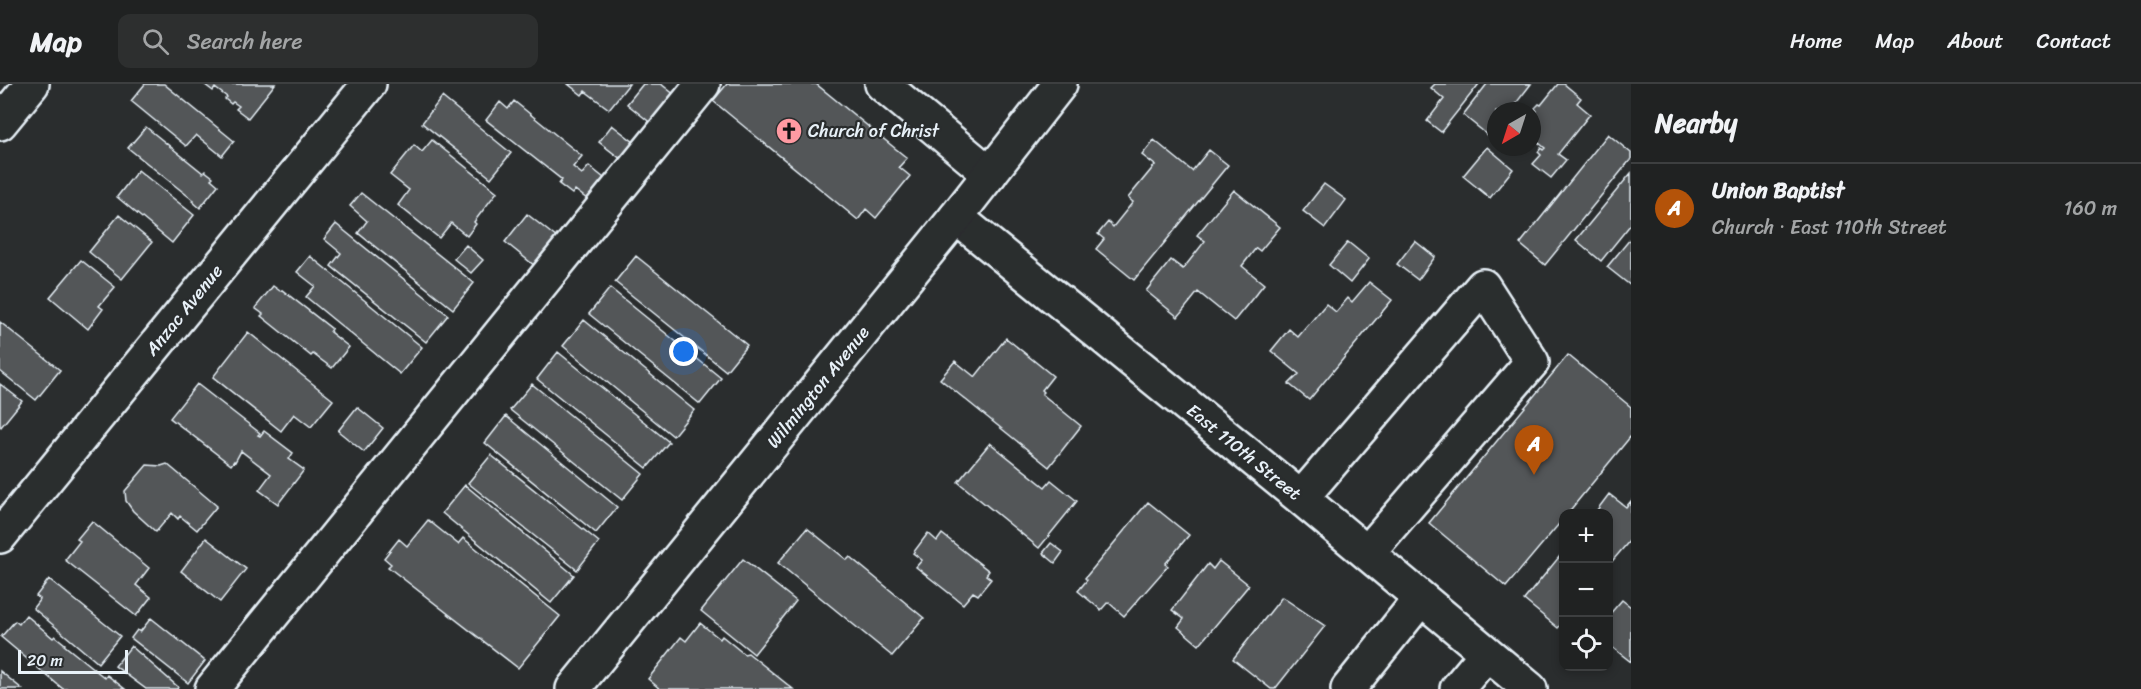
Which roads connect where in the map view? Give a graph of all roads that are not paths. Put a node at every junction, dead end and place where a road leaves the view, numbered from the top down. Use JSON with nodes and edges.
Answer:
{"nodes":[{"id":1,"x":32,"y":84,"type":"edge"},
{"id":2,"x":369,"y":84,"type":"edge"},
{"id":3,"x":703,"y":84,"type":"edge"},
{"id":4,"x":882,"y":84,"type":"edge"},
{"id":5,"x":1060,"y":84,"type":"edge"},
{"id":6,"x":0,"y":123,"type":"edge"},
{"id":7,"x":990,"y":174,"type":"junction"},
{"id":8,"x":956,"y":217,"type":"junction"},
{"id":9,"x":1301,"y":498,"type":"junction"},
{"id":10,"x":0,"y":536,"type":"edge"},
{"id":11,"x":1366,"y":553,"type":"junction"},
{"id":12,"x":1421,"y":598,"type":"junction"},
{"id":13,"x":1487,"y":653,"type":"junction"},
{"id":14,"x":212,"y":689,"type":"edge"},
{"id":15,"x":573,"y":689,"type":"edge"},
{"id":16,"x":1348,"y":689,"type":"edge"},
{"id":17,"x":1457,"y":689,"type":"edge"},
{"id":18,"x":1530,"y":689,"type":"edge"}],
"edges":[{"from":1,"to":6,"type":"street"},
{"from":2,"to":10,"type":"street","name":"Anzac Avenue"},
{"from":3,"to":14,"type":"street"},
{"from":4,"to":7,"type":"street"},
{"from":5,"to":7,"type":"street","name":"Wilmington Avenue"},
{"from":7,"to":8,"type":"street","name":"Wilmington Avenue"},
{"from":8,"to":9,"type":"street","name":"East 110th Street"},
{"from":8,"to":15,"type":"street","name":"Wilmington Avenue"},
{"from":9,"to":11,"type":"street","name":"East 110th Street"},
{"from":9,"to":11,"type":"street"},
{"from":11,"to":12,"type":"street","name":"East 110th Street"},
{"from":12,"to":13,"type":"street","name":"East 110th Street"},
{"from":12,"to":16,"type":"street"},
{"from":13,"to":17,"type":"street"},
{"from":13,"to":18,"type":"street","name":"East 110th Street"}]}
